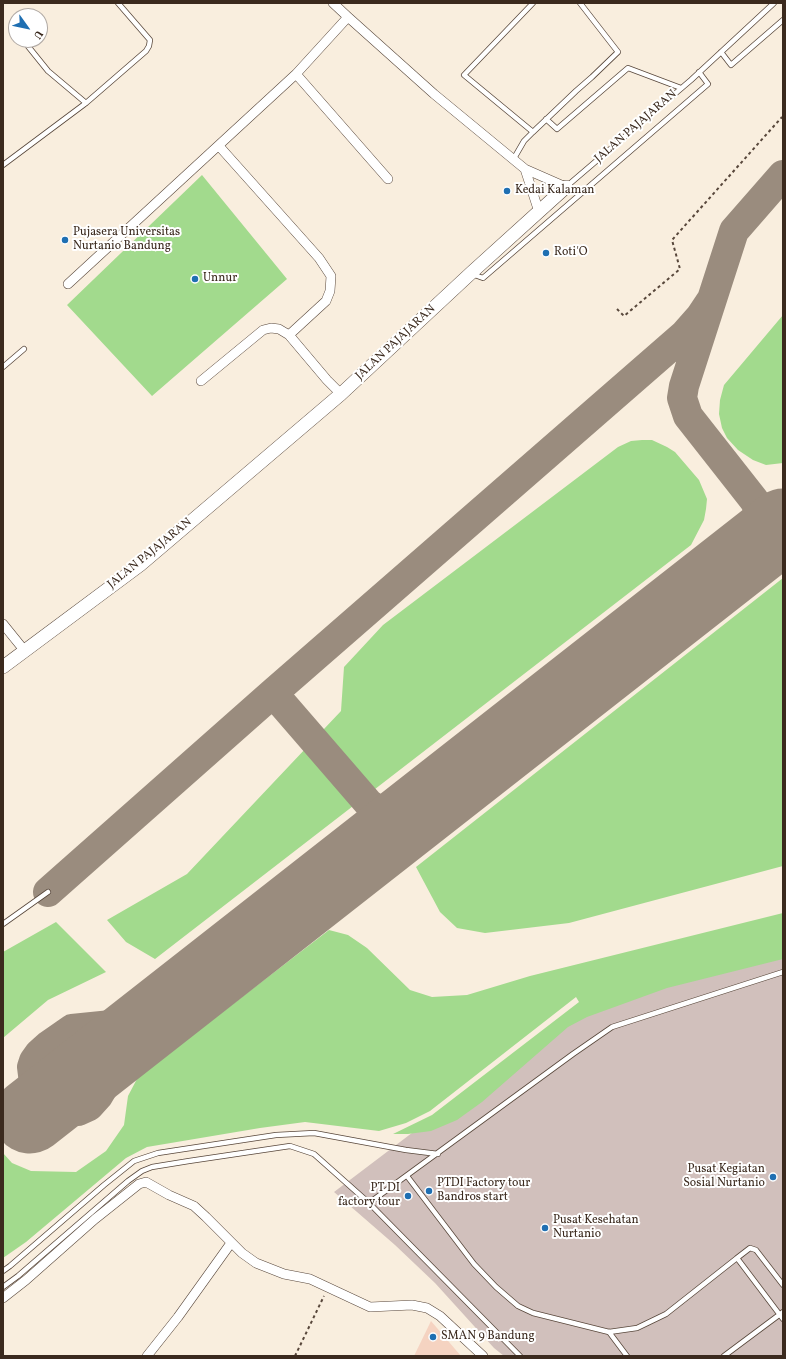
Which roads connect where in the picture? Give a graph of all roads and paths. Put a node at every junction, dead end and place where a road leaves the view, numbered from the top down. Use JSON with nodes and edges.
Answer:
{"nodes":[{"id":1,"x":118,"y":3,"type":"edge"},
{"id":2,"x":333,"y":3,"type":"edge"},
{"id":3,"x":533,"y":3,"type":"edge"},
{"id":4,"x":580,"y":3,"type":"edge"},
{"id":5,"x":774,"y":3,"type":"edge"},
{"id":6,"x":348,"y":17,"type":"junction"},
{"id":7,"x":783,"y":20,"type":"edge"},
{"id":8,"x":29,"y":48,"type":"edge"},
{"id":9,"x":721,"y":52,"type":"junction"},
{"id":10,"x":699,"y":72,"type":"junction"},
{"id":11,"x":296,"y":74,"type":"junction"},
{"id":12,"x":681,"y":88,"type":"junction"},
{"id":13,"x":86,"y":103,"type":"junction"},
{"id":14,"x":782,"y":117,"type":"edge"},
{"id":15,"x":546,"y":120,"type":"junction"},
{"id":16,"x":533,"y":132,"type":"junction"},
{"id":17,"x":219,"y":146,"type":"junction"},
{"id":18,"x":513,"y":160,"type":"junction"},
{"id":19,"x":3,"y":165,"type":"edge"},
{"id":20,"x":525,"y":169,"type":"junction"},
{"id":21,"x":388,"y":180,"type":"dead end"},
{"id":22,"x":566,"y":187,"type":"junction"},
{"id":23,"x":539,"y":212,"type":"junction"},
{"id":24,"x":471,"y":273,"type":"junction"},
{"id":25,"x":68,"y":284,"type":"dead end"},
{"id":26,"x":617,"y":309,"type":"dead end"},
{"id":27,"x":289,"y":335,"type":"junction"},
{"id":28,"x":24,"y":349,"type":"dead end"},
{"id":29,"x":3,"y":367,"type":"edge"},
{"id":30,"x":201,"y":381,"type":"dead end"},
{"id":31,"x":341,"y":394,"type":"junction"},
{"id":32,"x":3,"y":624,"type":"edge"},
{"id":33,"x":24,"y":650,"type":"junction"},
{"id":34,"x":3,"y":667,"type":"edge"},
{"id":35,"x":48,"y":892,"type":"dead end"},
{"id":36,"x":3,"y":924,"type":"edge"},
{"id":37,"x":783,"y":972,"type":"edge"},
{"id":38,"x":438,"y":1154,"type":"junction"},
{"id":39,"x":407,"y":1176,"type":"junction"},
{"id":40,"x":369,"y":1203,"type":"junction"},
{"id":41,"x":231,"y":1243,"type":"junction"},
{"id":42,"x":737,"y":1258,"type":"junction"},
{"id":43,"x":3,"y":1271,"type":"edge"},
{"id":44,"x":783,"y":1285,"type":"edge"},
{"id":45,"x":3,"y":1287,"type":"edge"},
{"id":46,"x":327,"y":1287,"type":"junction"},
{"id":47,"x":3,"y":1298,"type":"edge"},
{"id":48,"x":781,"y":1313,"type":"edge"},
{"id":49,"x":783,"y":1319,"type":"edge"},
{"id":50,"x":609,"y":1332,"type":"junction"},
{"id":51,"x":147,"y":1356,"type":"edge"},
{"id":52,"x":295,"y":1356,"type":"edge"},
{"id":53,"x":483,"y":1356,"type":"edge"},
{"id":54,"x":520,"y":1356,"type":"edge"},
{"id":55,"x":628,"y":1356,"type":"edge"},
{"id":56,"x":724,"y":1356,"type":"edge"}],
"edges":[{"from":1,"to":13,"type":"lane"},
{"from":2,"to":6,"type":"street"},
{"from":3,"to":16,"type":"lane"},
{"from":4,"to":15,"type":"lane"},
{"from":5,"to":9,"type":"lane","name":"JALAN PAJAJARAN"},
{"from":6,"to":11,"type":"street"},
{"from":6,"to":18,"type":"street"},
{"from":7,"to":9,"type":"lane"},
{"from":8,"to":13,"type":"lane"},
{"from":9,"to":10,"type":"lane","name":"JALAN PAJAJARAN"},
{"from":10,"to":12,"type":"lane","name":"JALAN PAJAJARAN"},
{"from":10,"to":24,"type":"lane"},
{"from":11,"to":17,"type":"street"},
{"from":11,"to":21,"type":"street"},
{"from":12,"to":15,"type":"lane"},
{"from":12,"to":22,"type":"lane","name":"JALAN PAJAJARAN"},
{"from":13,"to":19,"type":"lane"},
{"from":14,"to":26,"type":"path"},
{"from":15,"to":16,"type":"lane"},
{"from":16,"to":18,"type":"lane"},
{"from":17,"to":25,"type":"street"},
{"from":17,"to":27,"type":"street"},
{"from":18,"to":20,"type":"street"},
{"from":20,"to":22,"type":"street"},
{"from":20,"to":23,"type":"street"},
{"from":22,"to":23,"type":"main road","name":"JALAN PAJAJARAN"},
{"from":23,"to":24,"type":"main road","name":"JALAN PAJAJARAN"},
{"from":24,"to":31,"type":"main road","name":"JALAN PAJAJARAN"},
{"from":27,"to":30,"type":"street"},
{"from":27,"to":31,"type":"street"},
{"from":28,"to":29,"type":"lane"},
{"from":31,"to":33,"type":"main road","name":"JALAN PAJAJARAN"},
{"from":32,"to":33,"type":"street"},
{"from":33,"to":34,"type":"main road","name":"JALAN PAJAJARAN"},
{"from":35,"to":36,"type":"lane"},
{"from":37,"to":38,"type":"lane"},
{"from":38,"to":39,"type":"lane"},
{"from":38,"to":43,"type":"lane"},
{"from":39,"to":40,"type":"lane"},
{"from":39,"to":50,"type":"lane"},
{"from":40,"to":45,"type":"lane"},
{"from":40,"to":54,"type":"lane"},
{"from":41,"to":46,"type":"street"},
{"from":41,"to":47,"type":"street"},
{"from":41,"to":51,"type":"street"},
{"from":42,"to":44,"type":"lane"},
{"from":42,"to":48,"type":"lane"},
{"from":42,"to":50,"type":"lane"},
{"from":46,"to":52,"type":"path"},
{"from":46,"to":53,"type":"street"},
{"from":48,"to":49,"type":"lane"},
{"from":48,"to":56,"type":"lane"},
{"from":50,"to":55,"type":"lane"}]}
